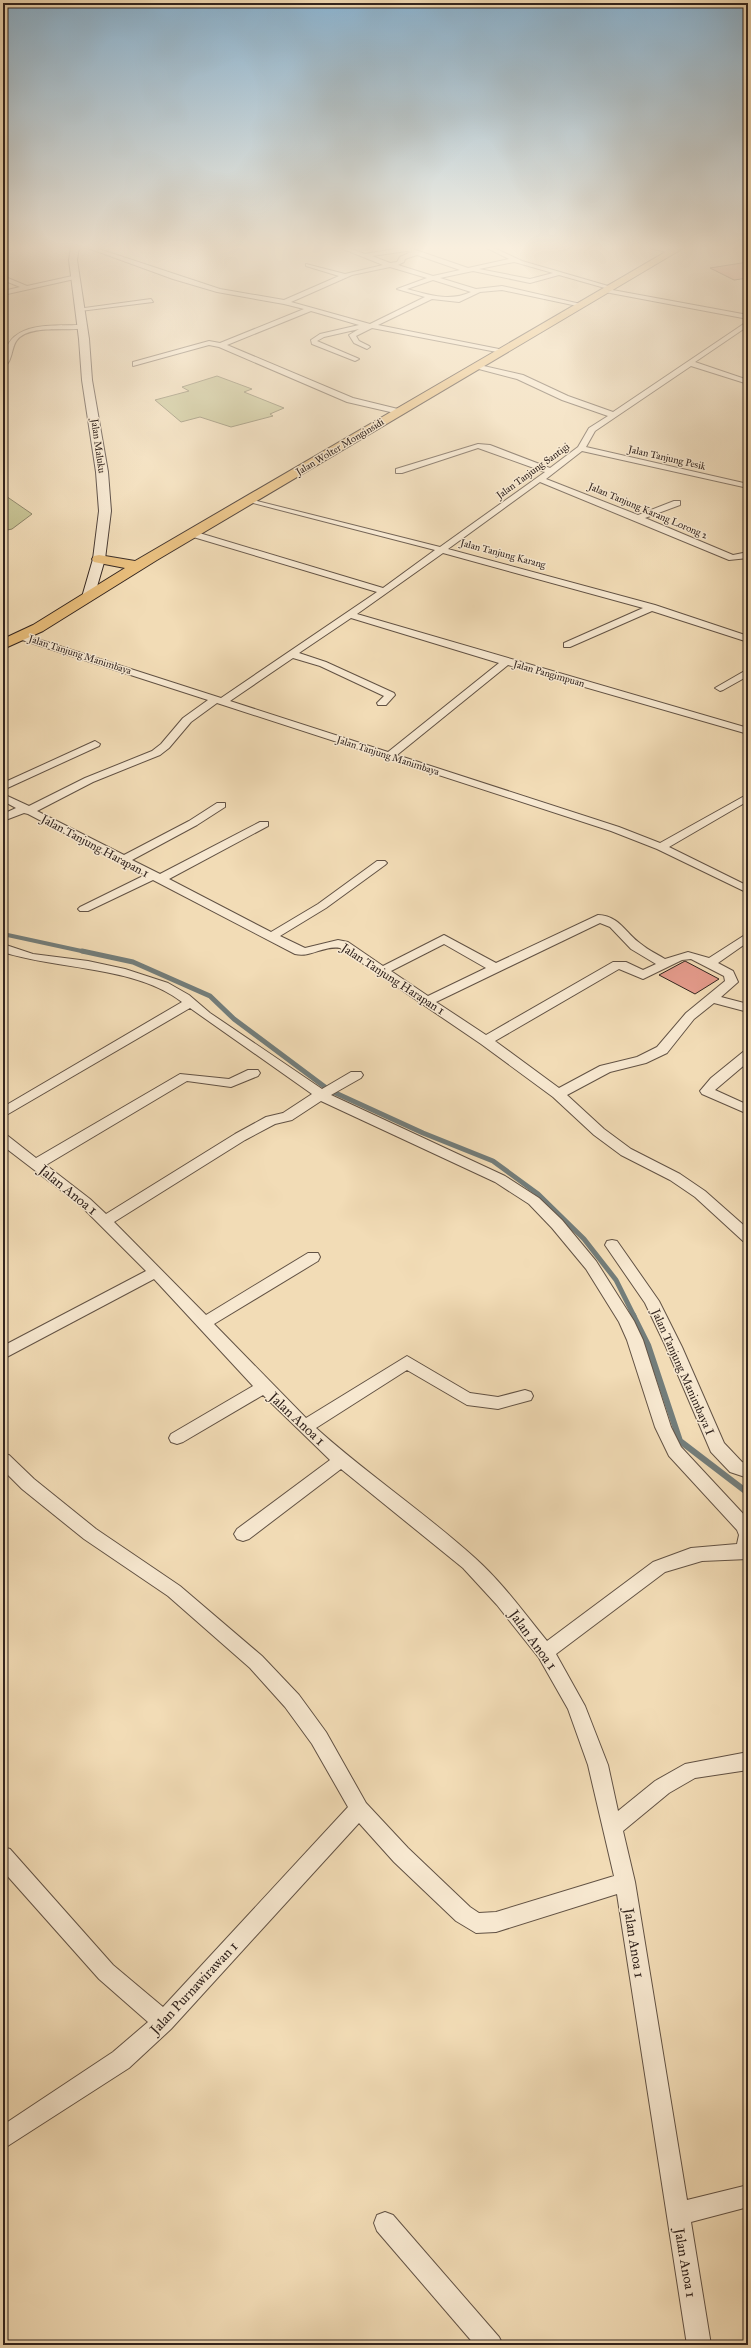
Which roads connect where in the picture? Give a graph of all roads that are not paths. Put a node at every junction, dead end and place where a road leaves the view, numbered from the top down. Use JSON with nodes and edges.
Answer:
{"nodes":[{"id":1,"x":7,"y":357,"type":"edge"},
{"id":2,"x":85,"y":357,"type":"edge"},
{"id":3,"x":162,"y":357,"type":"edge"},
{"id":4,"x":247,"y":357,"type":"edge"},
{"id":5,"x":348,"y":357,"type":"edge"},
{"id":6,"x":494,"y":357,"type":"edge"},
{"id":7,"x":700,"y":357,"type":"edge"},
{"id":8,"x":355,"y":359,"type":"dead end"},
{"id":9,"x":690,"y":363,"type":"junction"},
{"id":10,"x":136,"y":364,"type":"dead end"},
{"id":11,"x":3,"y":366,"type":"edge"},
{"id":12,"x":478,"y":366,"type":"junction"},
{"id":13,"x":748,"y":382,"type":"edge"},
{"id":14,"x":399,"y":412,"type":"junction"},
{"id":15,"x":613,"y":415,"type":"junction"},
{"id":16,"x":581,"y":448,"type":"junction"},
{"id":17,"x":399,"y":471,"type":"dead end"},
{"id":18,"x":551,"y":471,"type":"junction"},
{"id":19,"x":539,"y":479,"type":"junction"},
{"id":20,"x":748,"y":486,"type":"edge"},
{"id":21,"x":249,"y":501,"type":"junction"},
{"id":22,"x":677,"y":503,"type":"dead end"},
{"id":23,"x":638,"y":518,"type":"junction"},
{"id":24,"x":193,"y":534,"type":"junction"},
{"id":25,"x":443,"y":549,"type":"junction"},
{"id":26,"x":746,"y":558,"type":"edge"},
{"id":27,"x":98,"y":559,"type":"junction"},
{"id":28,"x":138,"y":566,"type":"junction"},
{"id":29,"x":384,"y":591,"type":"junction"},
{"id":30,"x":88,"y":597,"type":"junction"},
{"id":31,"x":652,"y":607,"type":"junction"},
{"id":32,"x":350,"y":615,"type":"junction"},
{"id":33,"x":22,"y":636,"type":"junction"},
{"id":34,"x":748,"y":639,"type":"edge"},
{"id":35,"x":3,"y":645,"type":"edge"},
{"id":36,"x":567,"y":646,"type":"dead end"},
{"id":37,"x":291,"y":654,"type":"junction"},
{"id":38,"x":506,"y":662,"type":"junction"},
{"id":39,"x":748,"y":672,"type":"edge"},
{"id":40,"x":720,"y":688,"type":"dead end"},
{"id":41,"x":218,"y":701,"type":"junction"},
{"id":42,"x":382,"y":703,"type":"dead end"},
{"id":43,"x":748,"y":731,"type":"edge"},
{"id":44,"x":95,"y":744,"type":"dead end"},
{"id":45,"x":390,"y":756,"type":"junction"},
{"id":46,"x":3,"y":787,"type":"edge"},
{"id":47,"x":3,"y":797,"type":"edge"},
{"id":48,"x":748,"y":797,"type":"edge"},
{"id":49,"x":221,"y":805,"type":"dead end"},
{"id":50,"x":26,"y":810,"type":"junction"},
{"id":51,"x":3,"y":818,"type":"edge"},
{"id":52,"x":264,"y":824,"type":"dead end"},
{"id":53,"x":661,"y":847,"type":"junction"},
{"id":54,"x":123,"y":860,"type":"junction"},
{"id":55,"x":381,"y":863,"type":"dead end"},
{"id":56,"x":156,"y":877,"type":"junction"},
{"id":57,"x":748,"y":890,"type":"edge"},
{"id":58,"x":84,"y":909,"type":"dead end"},
{"id":59,"x":272,"y":937,"type":"junction"},
{"id":60,"x":748,"y":937,"type":"edge"},
{"id":61,"x":3,"y":948,"type":"edge"},
{"id":62,"x":710,"y":963,"type":"junction"},
{"id":63,"x":665,"y":964,"type":"junction"},
{"id":64,"x":496,"y":969,"type":"junction"},
{"id":65,"x":383,"y":971,"type":"junction"},
{"id":66,"x":711,"y":998,"type":"junction"},
{"id":67,"x":428,"y":1001,"type":"junction"},
{"id":68,"x":190,"y":1003,"type":"junction"},
{"id":69,"x":748,"y":1008,"type":"edge"},
{"id":70,"x":486,"y":1041,"type":"junction"},
{"id":71,"x":748,"y":1056,"type":"edge"},
{"id":72,"x":254,"y":1072,"type":"dead end"},
{"id":73,"x":356,"y":1075,"type":"dead end"},
{"id":74,"x":325,"y":1094,"type":"junction"},
{"id":75,"x":558,"y":1094,"type":"junction"},
{"id":76,"x":748,"y":1110,"type":"edge"},
{"id":77,"x":3,"y":1113,"type":"edge"},
{"id":78,"x":3,"y":1139,"type":"edge"},
{"id":79,"x":36,"y":1164,"type":"junction"},
{"id":80,"x":105,"y":1221,"type":"junction"},
{"id":81,"x":748,"y":1237,"type":"edge"},
{"id":82,"x":612,"y":1245,"type":"dead end"},
{"id":83,"x":313,"y":1257,"type":"dead end"},
{"id":84,"x":156,"y":1272,"type":"junction"},
{"id":85,"x":204,"y":1323,"type":"junction"},
{"id":86,"x":3,"y":1353,"type":"edge"},
{"id":87,"x":264,"y":1387,"type":"junction"},
{"id":88,"x":525,"y":1396,"type":"dead end"},
{"id":89,"x":305,"y":1428,"type":"junction"},
{"id":90,"x":177,"y":1438,"type":"dead end"},
{"id":91,"x":3,"y":1460,"type":"edge"},
{"id":92,"x":341,"y":1460,"type":"junction"},
{"id":93,"x":748,"y":1471,"type":"edge"},
{"id":94,"x":243,"y":1534,"type":"dead end"},
{"id":95,"x":746,"y":1552,"type":"edge"},
{"id":96,"x":545,"y":1652,"type":"junction"},
{"id":97,"x":748,"y":1761,"type":"edge"},
{"id":98,"x":360,"y":1808,"type":"junction"},
{"id":99,"x":612,"y":1828,"type":"junction"},
{"id":100,"x":3,"y":1856,"type":"edge"},
{"id":101,"x":625,"y":1882,"type":"junction"},
{"id":102,"x":164,"y":2022,"type":"junction"},
{"id":103,"x":3,"y":2138,"type":"edge"},
{"id":104,"x":748,"y":2196,"type":"edge"},
{"id":105,"x":677,"y":2214,"type":"junction"},
{"id":106,"x":385,"y":2223,"type":"dead end"},
{"id":107,"x":491,"y":2345,"type":"edge"},
{"id":108,"x":699,"y":2345,"type":"edge"}],
"edges":[{"from":1,"to":11,"type":"street"},
{"from":2,"to":27,"type":"main road","name":"Jalan Maluku"},
{"from":3,"to":10,"type":"street"},
{"from":4,"to":14,"type":"street"},
{"from":5,"to":8,"type":"street"},
{"from":6,"to":12,"type":"highway","name":"Jalan Wolter Monginsidi"},
{"from":7,"to":9,"type":"street","name":"Jalan Tanjung Santigi"},
{"from":9,"to":13,"type":"street"},
{"from":9,"to":15,"type":"street","name":"Jalan Tanjung Santigi"},
{"from":12,"to":14,"type":"highway","name":"Jalan Wolter Monginsidi"},
{"from":12,"to":15,"type":"street"},
{"from":14,"to":21,"type":"highway","name":"Jalan Wolter Monginsidi"},
{"from":15,"to":16,"type":"street","name":"Jalan Tanjung Santigi"},
{"from":16,"to":18,"type":"street","name":"Jalan Tanjung Santigi"},
{"from":16,"to":20,"type":"street","name":"Jalan Tanjung Pesik"},
{"from":17,"to":18,"type":"street"},
{"from":18,"to":19,"type":"street","name":"Jalan Tanjung Santigi"},
{"from":19,"to":23,"type":"street","name":"Jalan Tanjung Karang Lorong 2"},
{"from":19,"to":25,"type":"street","name":"Jalan Tanjung Santigi"},
{"from":21,"to":24,"type":"highway","name":"Jalan Wolter Monginsidi"},
{"from":21,"to":25,"type":"street","name":"Jalan Tanjung Karang"},
{"from":22,"to":23,"type":"street"},
{"from":23,"to":26,"type":"street","name":"Jalan Tanjung Karang Lorong 2"},
{"from":24,"to":28,"type":"highway","name":"Jalan Wolter Monginsidi"},
{"from":24,"to":29,"type":"street"},
{"from":25,"to":29,"type":"street"},
{"from":25,"to":31,"type":"street","name":"Jalan Tanjung Karang"},
{"from":27,"to":28,"type":"highway"},
{"from":27,"to":30,"type":"main road","name":"Jalan Maluku"},
{"from":28,"to":30,"type":"highway","name":"Jalan Wolter Monginsidi"},
{"from":29,"to":32,"type":"street"},
{"from":30,"to":33,"type":"highway","name":"Jalan Wolter Monginsidi"},
{"from":31,"to":34,"type":"street","name":"Jalan Tanjung Karang"},
{"from":31,"to":36,"type":"street"},
{"from":32,"to":37,"type":"street"},
{"from":32,"to":38,"type":"street","name":"Jalan Pangimpuan"},
{"from":33,"to":35,"type":"highway","name":"Jalan Wolter Monginsidi"},
{"from":33,"to":41,"type":"street","name":"Jalan Tanjung Manimbaya"},
{"from":37,"to":41,"type":"street"},
{"from":37,"to":42,"type":"street"},
{"from":38,"to":43,"type":"street","name":"Jalan Pangimpuan"},
{"from":38,"to":45,"type":"street"},
{"from":39,"to":40,"type":"street"},
{"from":41,"to":45,"type":"street","name":"Jalan Tanjung Manimbaya"},
{"from":41,"to":50,"type":"street"},
{"from":44,"to":46,"type":"street"},
{"from":45,"to":53,"type":"street","name":"Jalan Tanjung Manimbaya"},
{"from":47,"to":50,"type":"street","name":"Jalan Tanjung Harapan 1"},
{"from":48,"to":53,"type":"street"},
{"from":49,"to":54,"type":"street"},
{"from":50,"to":51,"type":"street"},
{"from":50,"to":54,"type":"street","name":"Jalan Tanjung Harapan 1"},
{"from":52,"to":56,"type":"street"},
{"from":53,"to":57,"type":"street","name":"Jalan Tanjung Manimbaya"},
{"from":54,"to":56,"type":"street","name":"Jalan Tanjung Harapan 1"},
{"from":55,"to":59,"type":"street"},
{"from":56,"to":58,"type":"street"},
{"from":56,"to":59,"type":"street","name":"Jalan Tanjung Harapan 1"},
{"from":59,"to":65,"type":"street","name":"Jalan Tanjung Harapan 1"},
{"from":60,"to":62,"type":"street"},
{"from":61,"to":68,"type":"street"},
{"from":62,"to":63,"type":"street"},
{"from":62,"to":66,"type":"street"},
{"from":63,"to":64,"type":"street"},
{"from":63,"to":70,"type":"street"},
{"from":64,"to":65,"type":"street"},
{"from":64,"to":67,"type":"street"},
{"from":65,"to":67,"type":"street","name":"Jalan Tanjung Harapan 1"},
{"from":66,"to":69,"type":"street"},
{"from":66,"to":75,"type":"street"},
{"from":67,"to":70,"type":"street","name":"Jalan Tanjung Harapan 1"},
{"from":68,"to":74,"type":"street"},
{"from":68,"to":77,"type":"street"},
{"from":70,"to":75,"type":"street","name":"Jalan Tanjung Harapan 1"},
{"from":71,"to":76,"type":"street"},
{"from":72,"to":79,"type":"street"},
{"from":73,"to":74,"type":"street"},
{"from":74,"to":80,"type":"street"},
{"from":74,"to":95,"type":"street"},
{"from":75,"to":81,"type":"street","name":"Jalan Tanjung Harapan 1"},
{"from":78,"to":79,"type":"street","name":"Jalan Anoa 1"},
{"from":79,"to":80,"type":"street","name":"Jalan Anoa 1"},
{"from":80,"to":84,"type":"street","name":"Jalan Anoa 1"},
{"from":82,"to":93,"type":"street","name":"Jalan Tanjung Manimbaya I"},
{"from":83,"to":85,"type":"street"},
{"from":84,"to":85,"type":"street","name":"Jalan Anoa 1"},
{"from":84,"to":86,"type":"street"},
{"from":85,"to":87,"type":"street","name":"Jalan Anoa 1"},
{"from":87,"to":89,"type":"street","name":"Jalan Anoa 1"},
{"from":87,"to":90,"type":"street"},
{"from":88,"to":89,"type":"street"},
{"from":89,"to":92,"type":"street","name":"Jalan Anoa 1"},
{"from":91,"to":98,"type":"street"},
{"from":92,"to":94,"type":"street"},
{"from":92,"to":96,"type":"street","name":"Jalan Anoa 1"},
{"from":95,"to":96,"type":"street"},
{"from":96,"to":99,"type":"street","name":"Jalan Anoa 1"},
{"from":97,"to":99,"type":"street"},
{"from":98,"to":101,"type":"street"},
{"from":98,"to":102,"type":"street","name":"Jalan Purnawirawan 1"},
{"from":99,"to":101,"type":"street","name":"Jalan Anoa 1"},
{"from":100,"to":102,"type":"street"},
{"from":101,"to":105,"type":"street","name":"Jalan Anoa 1"},
{"from":102,"to":103,"type":"street","name":"Jalan Purnawirawan 1"},
{"from":104,"to":105,"type":"street"},
{"from":105,"to":108,"type":"street","name":"Jalan Anoa 1"},
{"from":106,"to":107,"type":"street"}]}
